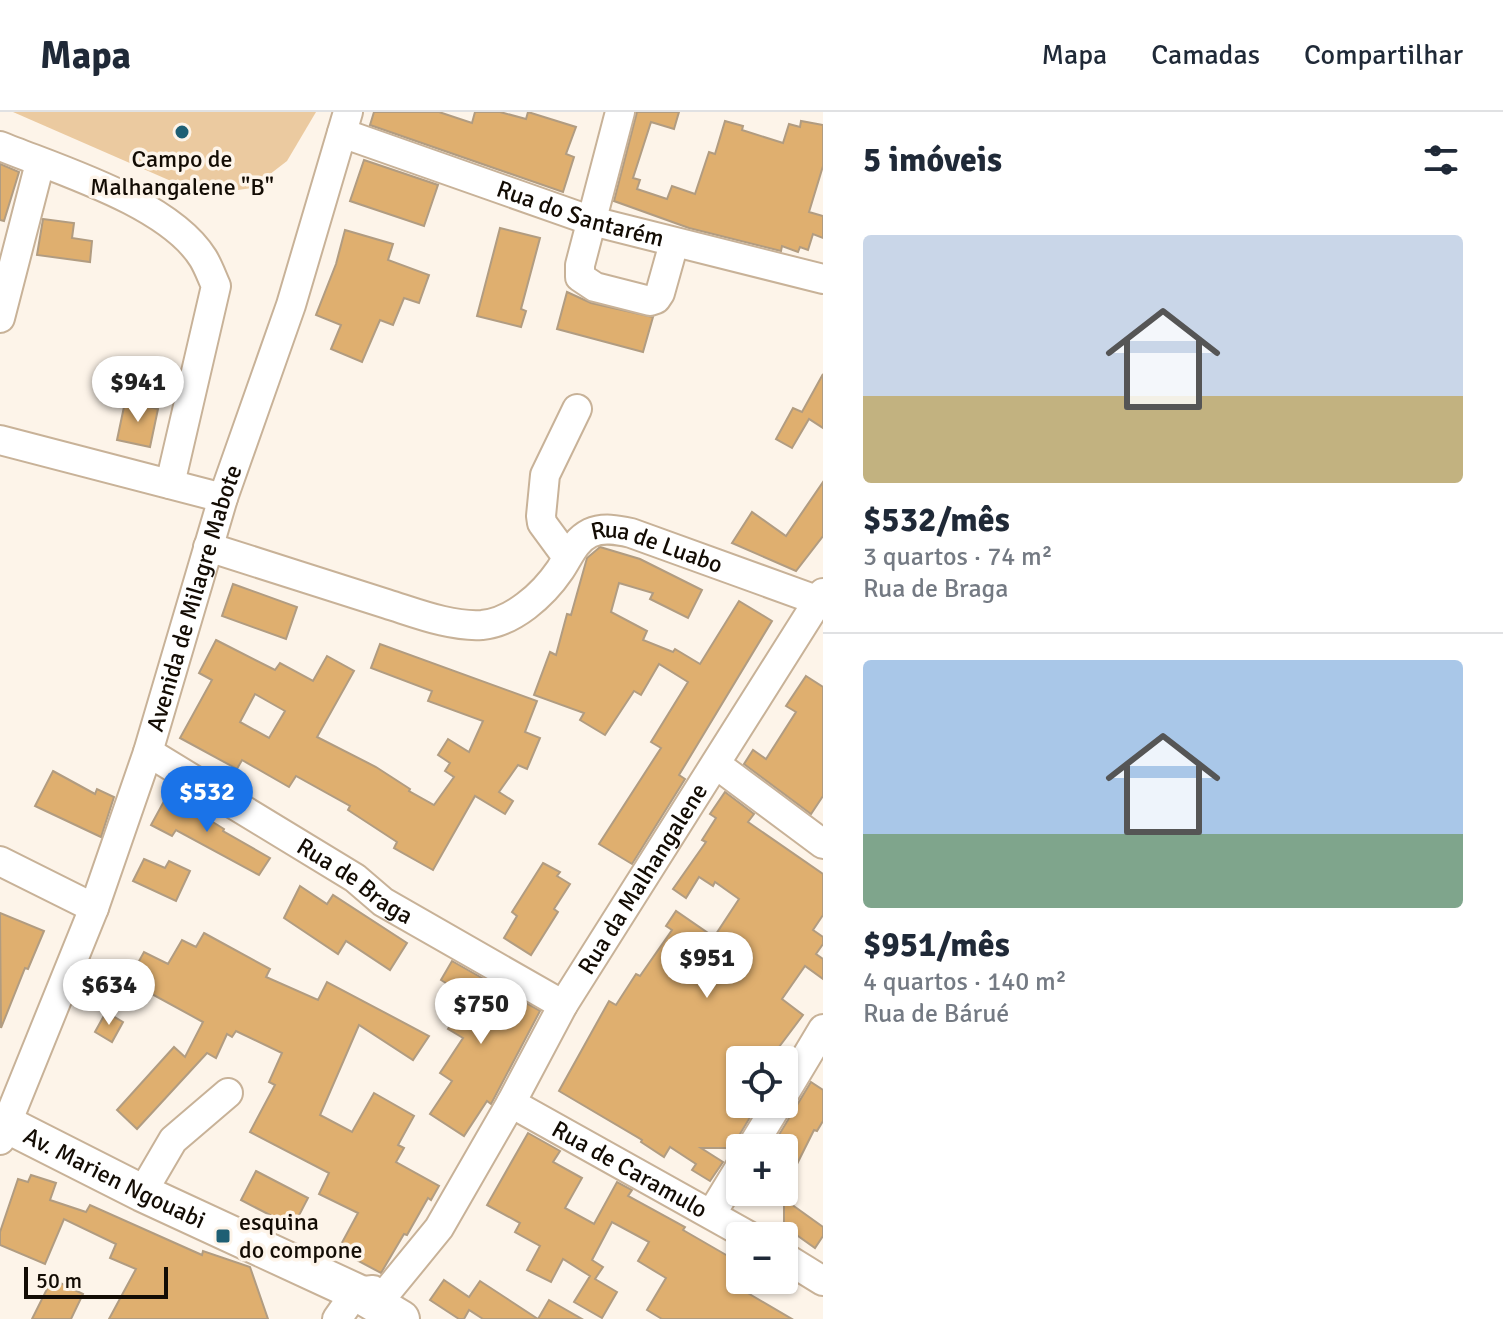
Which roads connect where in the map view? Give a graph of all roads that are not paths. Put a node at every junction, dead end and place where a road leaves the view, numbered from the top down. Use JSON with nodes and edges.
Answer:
{"nodes":[{"id":1,"x":620,"y":112,"type":"edge"},
{"id":2,"x":345,"y":123,"type":"edge"},
{"id":3,"x":0,"y":146,"type":"edge"},
{"id":4,"x":40,"y":163,"type":"junction"},
{"id":5,"x":592,"y":221,"type":"junction"},
{"id":6,"x":674,"y":243,"type":"junction"},
{"id":7,"x":823,"y":279,"type":"edge"},
{"id":8,"x":0,"y":318,"type":"edge"},
{"id":9,"x":577,"y":409,"type":"dead end"},
{"id":10,"x":0,"y":440,"type":"edge"},
{"id":11,"x":170,"y":484,"type":"junction"},
{"id":12,"x":223,"y":498,"type":"junction"},
{"id":13,"x":208,"y":547,"type":"junction"},
{"id":14,"x":567,"y":557,"type":"junction"},
{"id":15,"x":821,"y":597,"type":"edge"},
{"id":16,"x":148,"y":752,"type":"junction"},
{"id":17,"x":717,"y":765,"type":"junction"},
{"id":18,"x":823,"y":844,"type":"edge"},
{"id":19,"x":0,"y":861,"type":"edge"},
{"id":20,"x":94,"y":908,"type":"junction"},
{"id":21,"x":563,"y":1005,"type":"junction"},
{"id":22,"x":823,"y":1029,"type":"edge"},
{"id":23,"x":798,"y":1071,"type":"edge"},
{"id":24,"x":228,"y":1093,"type":"dead end"},
{"id":25,"x":511,"y":1103,"type":"junction"},
{"id":26,"x":2,"y":1128,"type":"edge"},
{"id":27,"x":726,"y":1190,"type":"edge"},
{"id":28,"x":142,"y":1193,"type":"junction"},
{"id":29,"x":712,"y":1213,"type":"junction"},
{"id":30,"x":726,"y":1222,"type":"edge"},
{"id":31,"x":798,"y":1266,"type":"edge"},
{"id":32,"x":823,"y":1281,"type":"edge"},
{"id":33,"x":377,"y":1309,"type":"edge"}],
"edges":[{"from":1,"to":5,"type":"street"},
{"from":2,"to":5,"type":"street","name":"Rua do Santarém"},
{"from":2,"to":12,"type":"street","name":"Avenida de Milagre Mabote"},
{"from":3,"to":4,"type":"street"},
{"from":4,"to":8,"type":"street"},
{"from":4,"to":11,"type":"street"},
{"from":5,"to":6,"type":"street","name":"Rua do Santarém"},
{"from":5,"to":6,"type":"street"},
{"from":6,"to":7,"type":"street","name":"Rua do Santarém"},
{"from":9,"to":14,"type":"street","name":"Rua de Luabo"},
{"from":10,"to":11,"type":"street"},
{"from":11,"to":12,"type":"street"},
{"from":12,"to":13,"type":"street","name":"Avenida de Milagre Mabote"},
{"from":13,"to":14,"type":"street"},
{"from":13,"to":16,"type":"street","name":"Avenida de Milagre Mabote"},
{"from":14,"to":15,"type":"street","name":"Rua de Luabo"},
{"from":15,"to":17,"type":"street","name":"Rua da Malhangalene"},
{"from":16,"to":20,"type":"street","name":"Avenida de Milagre Mabote"},
{"from":16,"to":21,"type":"street","name":"Rua de Braga"},
{"from":17,"to":18,"type":"street"},
{"from":17,"to":21,"type":"street","name":"Rua da Malhangalene"},
{"from":19,"to":20,"type":"street"},
{"from":20,"to":26,"type":"street","name":"Avenida de Milagre Mabote"},
{"from":21,"to":25,"type":"street","name":"Rua da Malhangalene"},
{"from":22,"to":23,"type":"street"},
{"from":24,"to":28,"type":"street"},
{"from":25,"to":29,"type":"street","name":"Rua de Caramulo"},
{"from":25,"to":33,"type":"street","name":"Rua da Malhangalene"},
{"from":26,"to":28,"type":"main road","name":"Av. Marien Ngouabi"},
{"from":27,"to":29,"type":"street"},
{"from":28,"to":33,"type":"main road","name":"Av. Marien Ngouabi"},
{"from":29,"to":30,"type":"street","name":"Rua de Caramulo"},
{"from":31,"to":32,"type":"street"}]}
